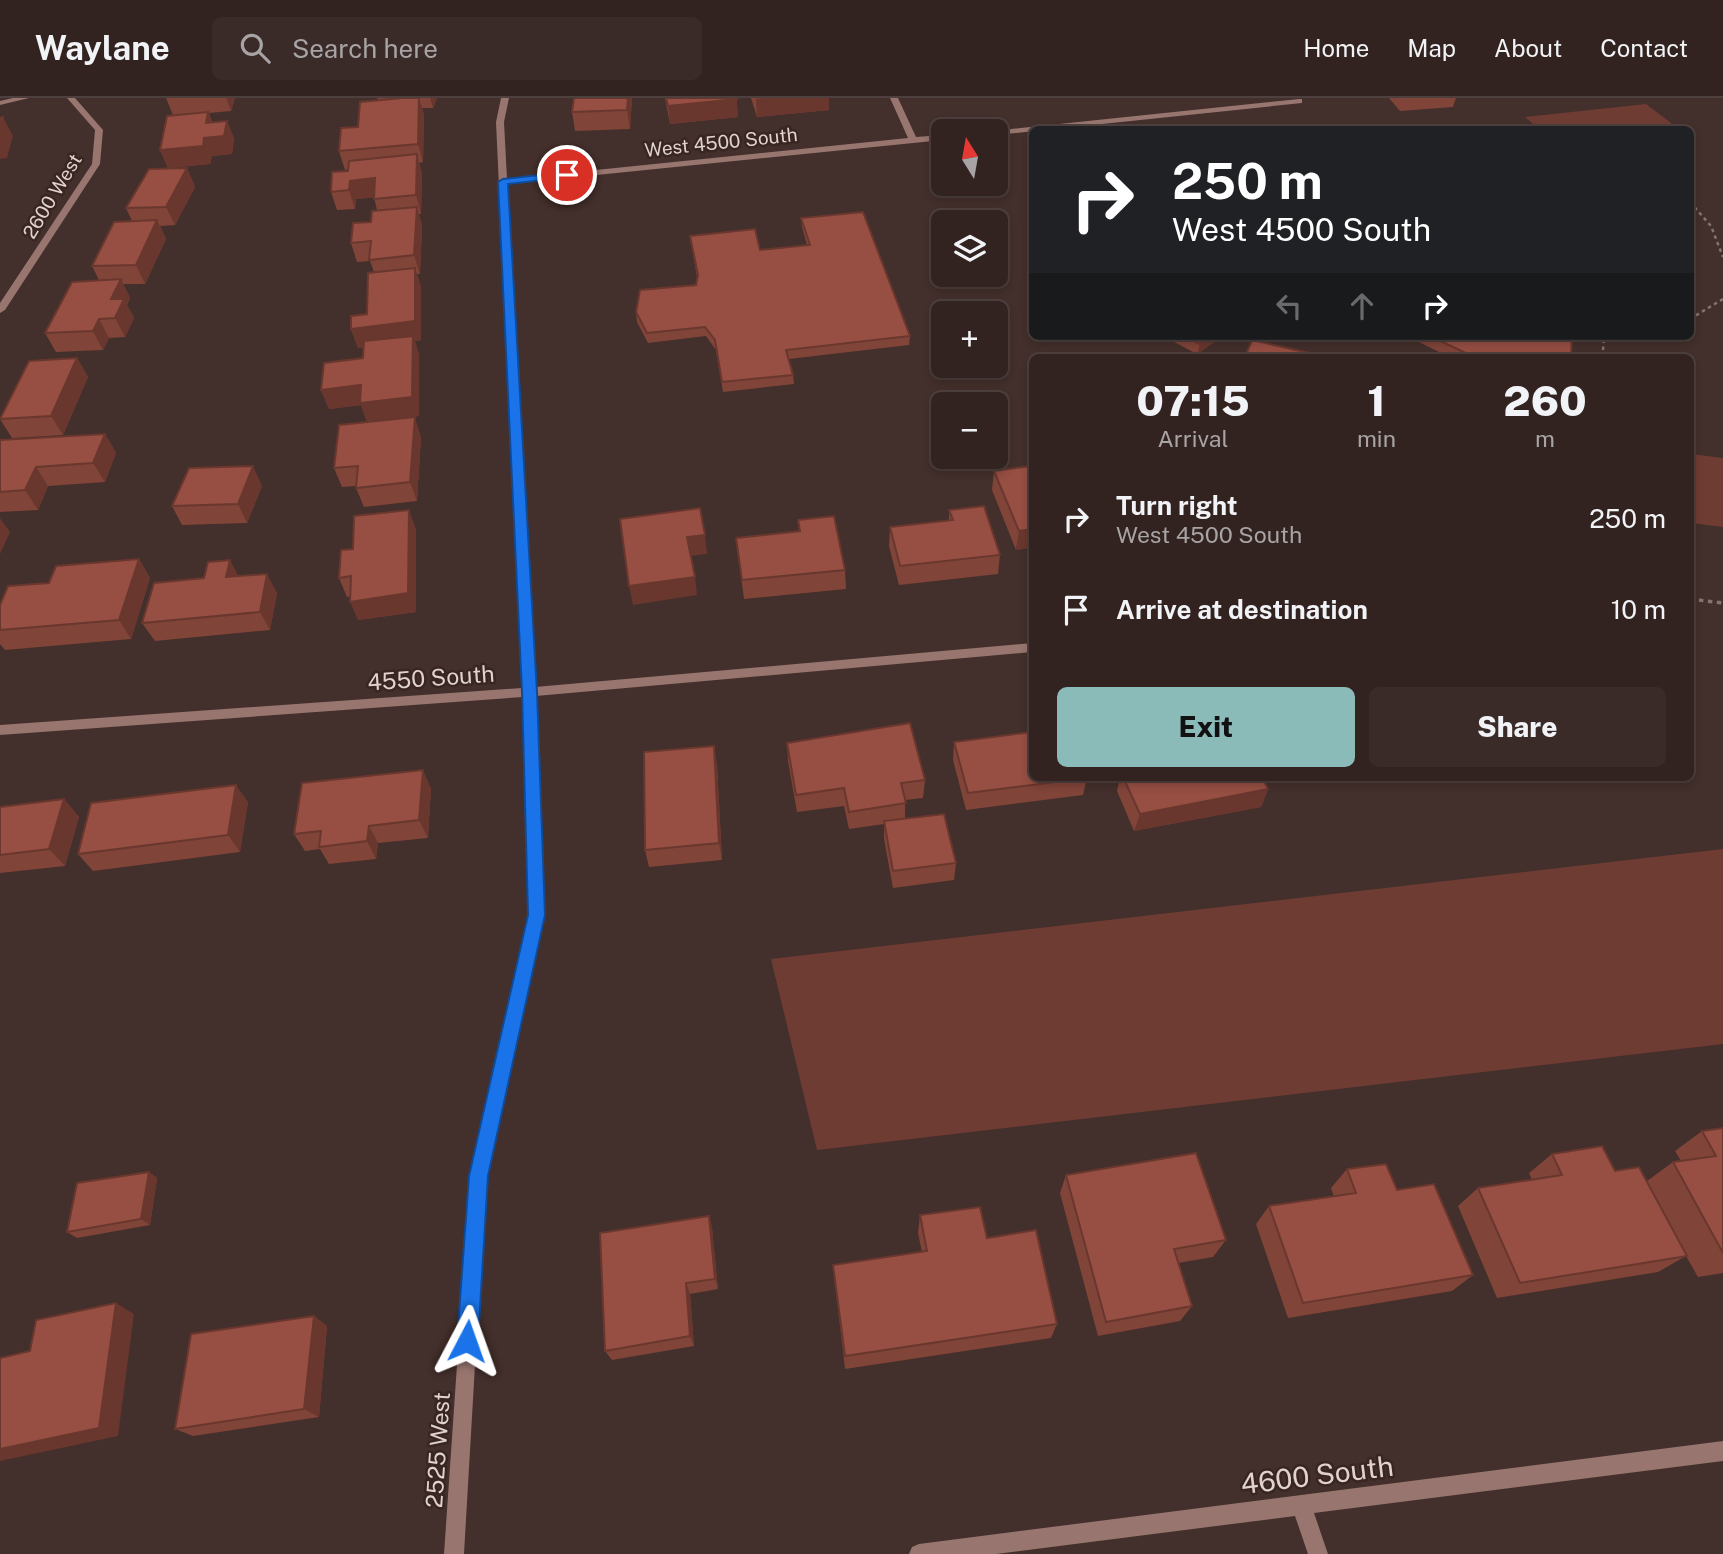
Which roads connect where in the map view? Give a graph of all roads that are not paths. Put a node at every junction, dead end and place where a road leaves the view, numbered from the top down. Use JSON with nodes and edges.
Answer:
{"nodes":[{"id":1,"x":25,"y":98,"type":"edge"},
{"id":2,"x":71,"y":98,"type":"edge"},
{"id":3,"x":505,"y":98,"type":"edge"},
{"id":4,"x":894,"y":98,"type":"edge"},
{"id":5,"x":1298,"y":99,"type":"edge"},
{"id":6,"x":0,"y":103,"type":"edge"},
{"id":7,"x":1051,"y":126,"type":"edge"},
{"id":8,"x":1029,"y":128,"type":"edge"},
{"id":9,"x":1008,"y":131,"type":"edge"},
{"id":10,"x":931,"y":138,"type":"edge"},
{"id":11,"x":913,"y":140,"type":"junction"},
{"id":12,"x":503,"y":182,"type":"junction"},
{"id":13,"x":0,"y":310,"type":"edge"},
{"id":14,"x":1029,"y":648,"type":"edge"},
{"id":15,"x":529,"y":692,"type":"junction"},
{"id":16,"x":0,"y":730,"type":"edge"},
{"id":17,"x":1723,"y":1451,"type":"edge"},
{"id":18,"x":1301,"y":1505,"type":"junction"},
{"id":19,"x":454,"y":1554,"type":"edge"},
{"id":20,"x":919,"y":1554,"type":"edge"},
{"id":21,"x":1318,"y":1554,"type":"edge"}],
"edges":[{"from":1,"to":6,"type":"street"},
{"from":2,"to":13,"type":"street","name":"2600 West"},
{"from":3,"to":12,"type":"street","name":"2525 West"},
{"from":4,"to":11,"type":"street"},
{"from":5,"to":7,"type":"street"},
{"from":8,"to":9,"type":"street"},
{"from":10,"to":11,"type":"street","name":"West 4500 South"},
{"from":11,"to":12,"type":"street","name":"West 4500 South"},
{"from":12,"to":15,"type":"street","name":"2525 West"},
{"from":14,"to":15,"type":"street","name":"4550 South"},
{"from":15,"to":16,"type":"street","name":"4550 South"},
{"from":15,"to":19,"type":"street","name":"2525 West"},
{"from":17,"to":18,"type":"street","name":"4600 South"},
{"from":18,"to":20,"type":"street","name":"4600 South"},
{"from":18,"to":21,"type":"street"}]}
